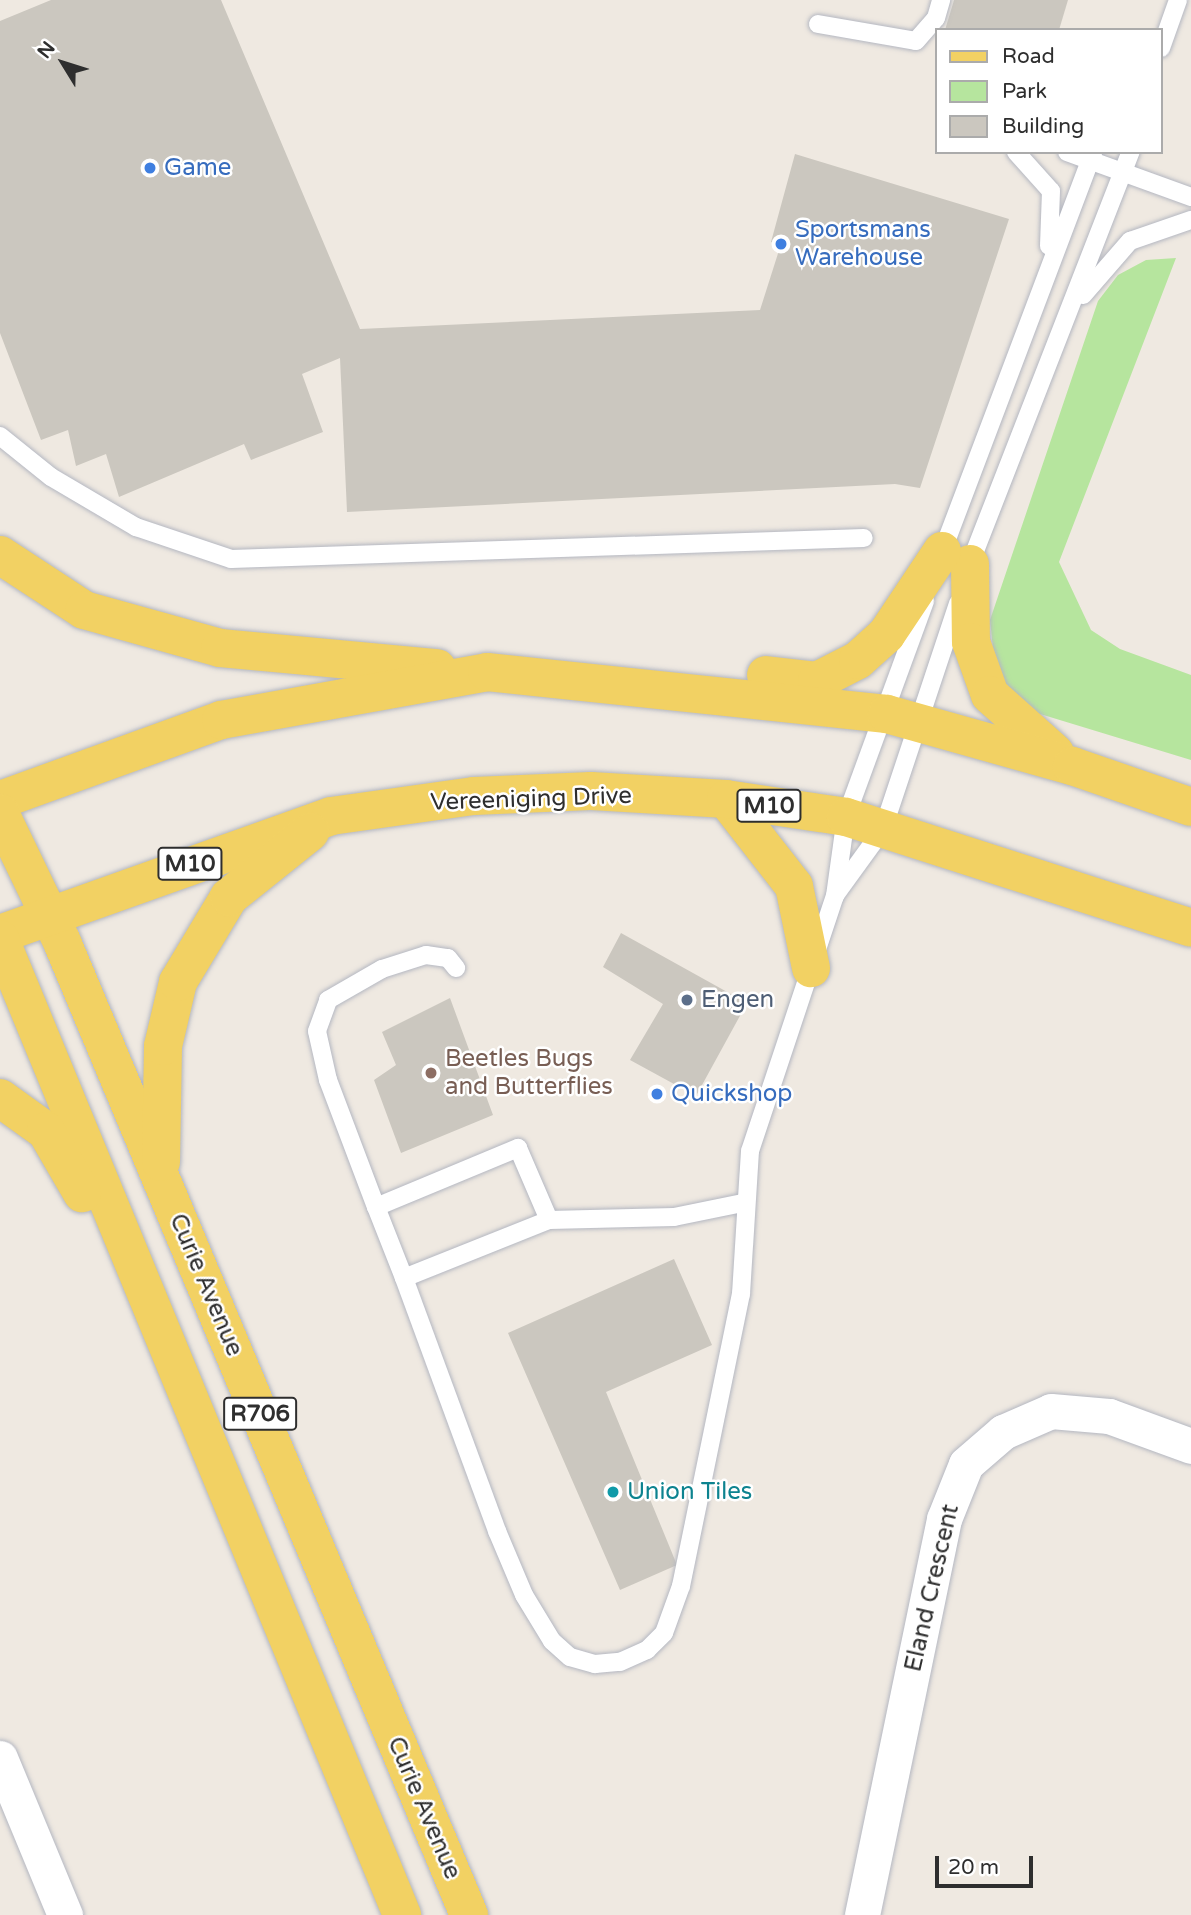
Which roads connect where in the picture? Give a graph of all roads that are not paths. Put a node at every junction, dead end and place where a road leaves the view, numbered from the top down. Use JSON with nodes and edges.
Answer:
{"nodes":[{"id":1,"x":941,"y":0,"type":"edge"},
{"id":2,"x":1178,"y":0,"type":"edge"},
{"id":3,"x":818,"y":24,"type":"dead end"},
{"id":4,"x":1163,"y":39,"type":"edge"},
{"id":5,"x":1018,"y":154,"type":"edge"},
{"id":6,"x":1130,"y":154,"type":"edge"},
{"id":7,"x":1091,"y":156,"type":"edge"},
{"id":8,"x":1126,"y":172,"type":"junction"},
{"id":9,"x":1191,"y":197,"type":"edge"},
{"id":10,"x":1191,"y":220,"type":"edge"},
{"id":11,"x":1042,"y":287,"type":"junction"},
{"id":12,"x":1075,"y":304,"type":"junction"},
{"id":13,"x":0,"y":436,"type":"edge"},
{"id":14,"x":864,"y":538,"type":"dead end"},
{"id":15,"x":0,"y":555,"type":"edge"},
{"id":16,"x":956,"y":558,"type":"junction"},
{"id":17,"x":487,"y":672,"type":"junction"},
{"id":18,"x":903,"y":718,"type":"junction"},
{"id":19,"x":1072,"y":766,"type":"junction"},
{"id":20,"x":726,"y":799,"type":"junction"},
{"id":21,"x":0,"y":800,"type":"edge"},
{"id":22,"x":1191,"y":807,"type":"edge"},
{"id":23,"x":0,"y":813,"type":"edge"},
{"id":24,"x":331,"y":816,"type":"junction"},
{"id":25,"x":846,"y":817,"type":"junction"},
{"id":26,"x":883,"y":829,"type":"junction"},
{"id":27,"x":835,"y":897,"type":"junction"},
{"id":28,"x":49,"y":913,"type":"junction"},
{"id":29,"x":1191,"y":928,"type":"edge"},
{"id":30,"x":0,"y":934,"type":"edge"},
{"id":31,"x":0,"y":939,"type":"edge"},
{"id":32,"x":456,"y":968,"type":"dead end"},
{"id":33,"x":811,"y":968,"type":"junction"},
{"id":34,"x":0,"y":1098,"type":"edge"},
{"id":35,"x":161,"y":1178,"type":"junction"},
{"id":36,"x":743,"y":1203,"type":"junction"},
{"id":37,"x":376,"y":1207,"type":"junction"},
{"id":38,"x":549,"y":1220,"type":"junction"},
{"id":39,"x":404,"y":1278,"type":"junction"},
{"id":40,"x":150,"y":1310,"type":"junction"},
{"id":41,"x":1191,"y":1446,"type":"edge"},
{"id":42,"x":0,"y":1758,"type":"edge"},
{"id":43,"x":65,"y":1915,"type":"edge"},
{"id":44,"x":402,"y":1915,"type":"edge"},
{"id":45,"x":469,"y":1915,"type":"edge"},
{"id":46,"x":862,"y":1915,"type":"edge"}],
"edges":[{"from":1,"to":3,"type":"lane"},
{"from":2,"to":4,"type":"lane"},
{"from":5,"to":11,"type":"lane"},
{"from":6,"to":8,"type":"lane"},
{"from":7,"to":8,"type":"lane"},
{"from":7,"to":11,"type":"lane"},
{"from":8,"to":9,"type":"lane"},
{"from":8,"to":12,"type":"lane"},
{"from":10,"to":12,"type":"lane"},
{"from":11,"to":16,"type":"lane"},
{"from":12,"to":16,"type":"lane"},
{"from":13,"to":14,"type":"lane"},
{"from":15,"to":17,"type":"main road"},
{"from":16,"to":17,"type":"main road"},
{"from":16,"to":18,"type":"lane"},
{"from":16,"to":18,"type":"lane"},
{"from":16,"to":19,"type":"main road"},
{"from":17,"to":18,"type":"main road"},
{"from":17,"to":21,"type":"main road"},
{"from":18,"to":19,"type":"main road"},
{"from":18,"to":25,"type":"lane"},
{"from":18,"to":26,"type":"lane"},
{"from":19,"to":22,"type":"main road"},
{"from":20,"to":24,"type":"main road","name":"Vereeniging Drive","number":"M10"},
{"from":20,"to":25,"type":"main road","name":"Vereeniging Drive","number":"M10"},
{"from":20,"to":33,"type":"main road"},
{"from":23,"to":28,"type":"main road","name":"Curie Avenue","number":"R706"},
{"from":24,"to":28,"type":"main road","name":"Vereeniging Drive","number":"M10"},
{"from":24,"to":35,"type":"main road"},
{"from":25,"to":26,"type":"main road","name":"Vereeniging Drive","number":"M10"},
{"from":25,"to":27,"type":"lane"},
{"from":26,"to":27,"type":"lane"},
{"from":26,"to":29,"type":"main road","name":"Vereeniging Drive","number":"M10"},
{"from":27,"to":33,"type":"lane"},
{"from":28,"to":30,"type":"main road","name":"Vereeniging Drive","number":"M10"},
{"from":28,"to":35,"type":"main road","name":"Curie Avenue","number":"R706"},
{"from":31,"to":40,"type":"main road","number":"R706"},
{"from":32,"to":37,"type":"lane"},
{"from":33,"to":36,"type":"lane"},
{"from":34,"to":40,"type":"main road"},
{"from":35,"to":45,"type":"main road","name":"Curie Avenue","number":"R706"},
{"from":36,"to":38,"type":"lane"},
{"from":36,"to":39,"type":"lane"},
{"from":37,"to":38,"type":"lane"},
{"from":37,"to":39,"type":"lane"},
{"from":38,"to":39,"type":"lane"},
{"from":40,"to":44,"type":"main road","number":"R706"},
{"from":41,"to":46,"type":"street","name":"Eland Crescent"},
{"from":42,"to":43,"type":"street"}]}
